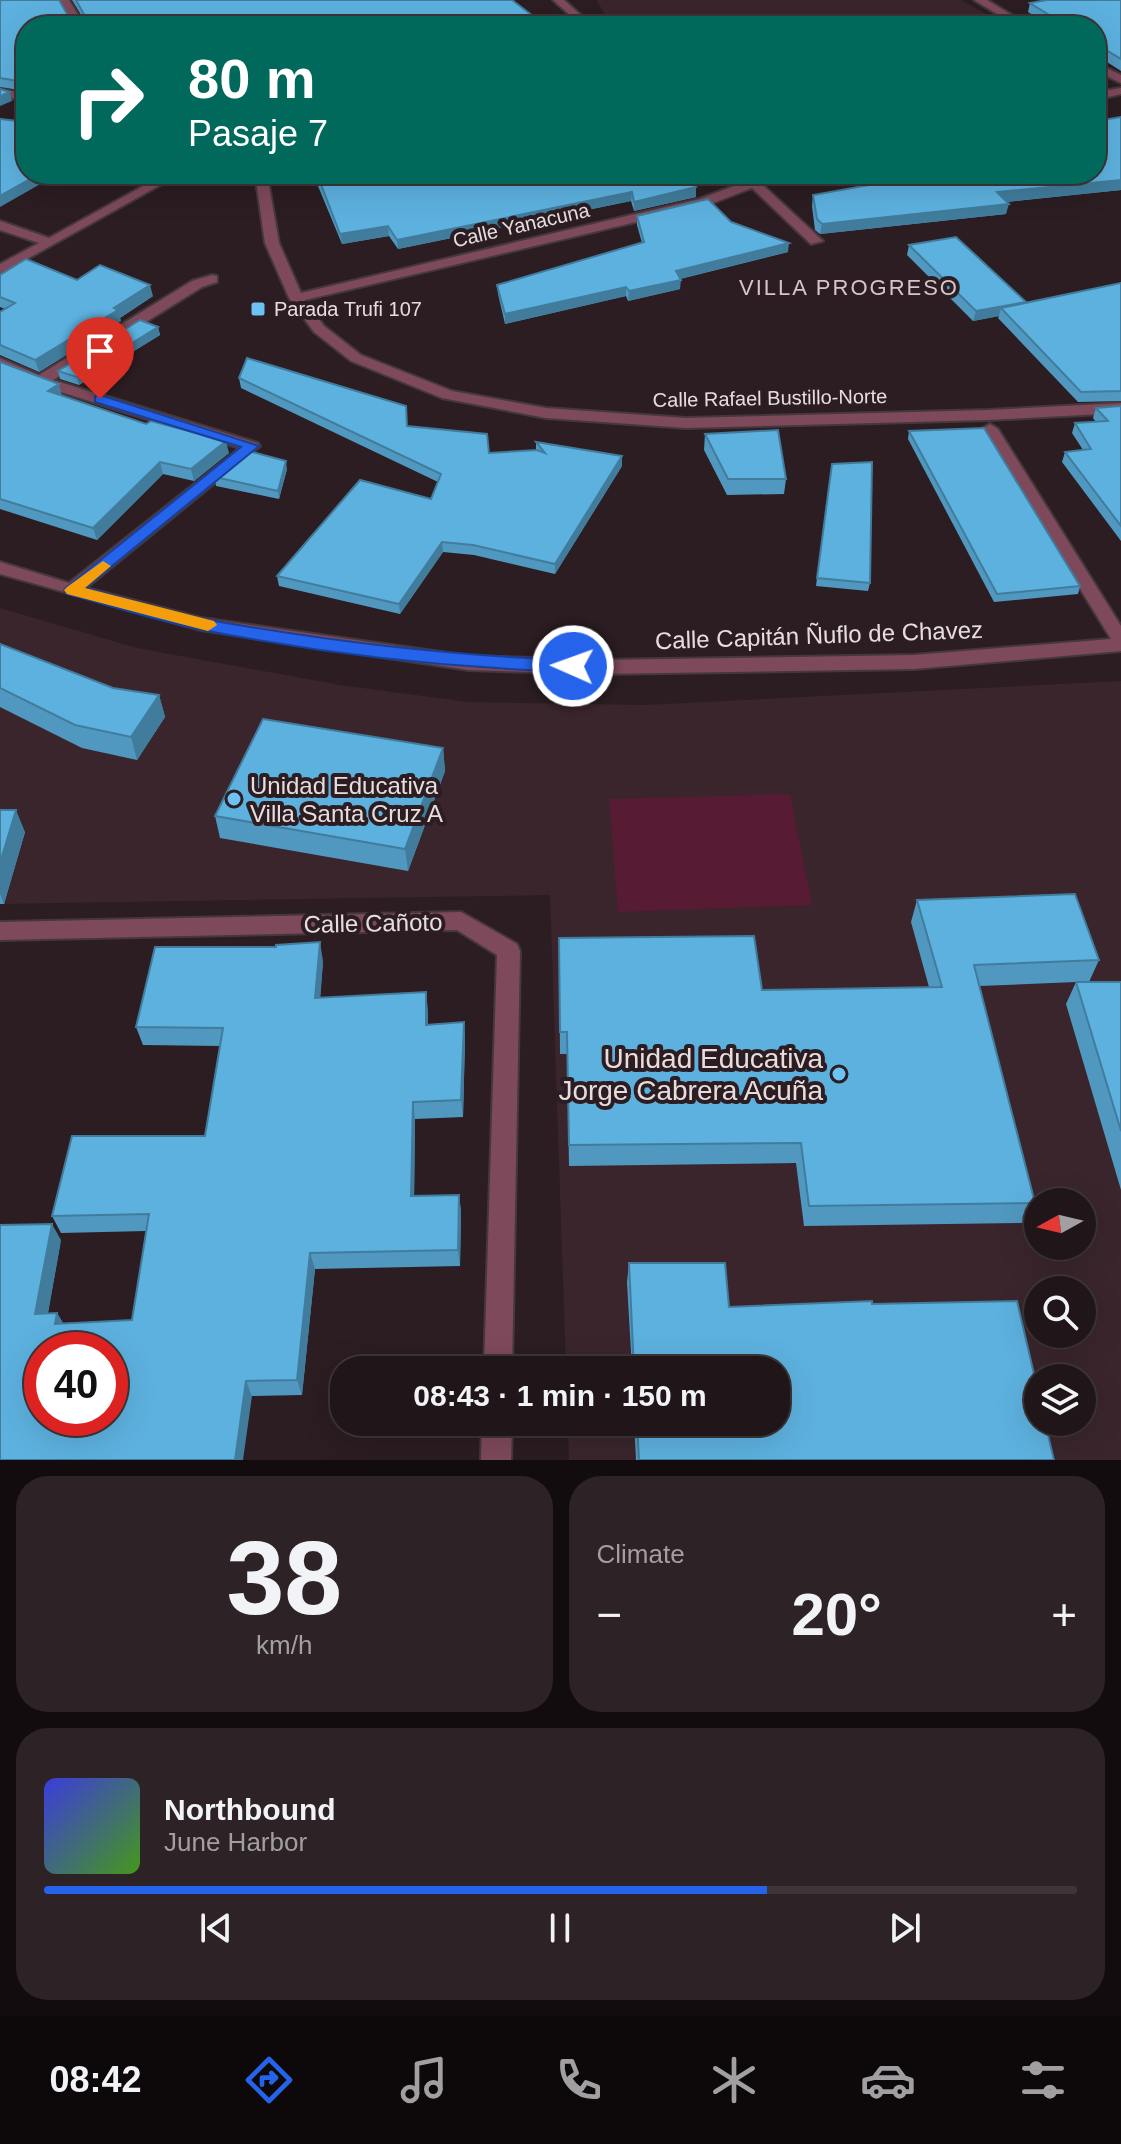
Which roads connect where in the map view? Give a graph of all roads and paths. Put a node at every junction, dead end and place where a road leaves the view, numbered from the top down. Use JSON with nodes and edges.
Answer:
{"nodes":[{"id":1,"x":558,"y":0,"type":"edge"},
{"id":2,"x":979,"y":0,"type":"edge"},
{"id":3,"x":576,"y":16,"type":"edge"},
{"id":4,"x":1007,"y":16,"type":"edge"},
{"id":5,"x":156,"y":184,"type":"edge"},
{"id":6,"x":263,"y":184,"type":"edge"},
{"id":7,"x":739,"y":184,"type":"edge"},
{"id":8,"x":754,"y":184,"type":"edge"},
{"id":9,"x":0,"y":225,"type":"edge"},
{"id":10,"x":816,"y":241,"type":"dead end"},
{"id":11,"x":51,"y":243,"type":"junction"},
{"id":12,"x":0,"y":270,"type":"edge"},
{"id":13,"x":212,"y":279,"type":"dead end"},
{"id":14,"x":296,"y":298,"type":"junction"},
{"id":15,"x":0,"y":363,"type":"edge"},
{"id":16,"x":40,"y":381,"type":"junction"},
{"id":17,"x":1121,"y":408,"type":"edge"},
{"id":18,"x":990,"y":429,"type":"dead end"},
{"id":19,"x":0,"y":568,"type":"edge"},
{"id":20,"x":72,"y":590,"type":"junction"},
{"id":21,"x":1121,"y":643,"type":"edge"},
{"id":22,"x":0,"y":931,"type":"edge"},
{"id":23,"x":498,"y":1356,"type":"edge"},
{"id":24,"x":497,"y":1436,"type":"edge"},
{"id":25,"x":496,"y":1460,"type":"edge"}],
"edges":[{"from":1,"to":3,"type":"street"},
{"from":2,"to":4,"type":"street"},
{"from":5,"to":11,"type":"street"},
{"from":6,"to":14,"type":"street","name":"Calle Rafael Bustillo-Norte"},
{"from":7,"to":14,"type":"street","name":"Calle Yanacuna"},
{"from":8,"to":10,"type":"street"},
{"from":9,"to":11,"type":"street"},
{"from":11,"to":12,"type":"street"},
{"from":13,"to":16,"type":"street"},
{"from":14,"to":17,"type":"street","name":"Calle Rafael Bustillo-Norte"},
{"from":15,"to":16,"type":"street"},
{"from":16,"to":20,"type":"street"},
{"from":18,"to":21,"type":"street"},
{"from":19,"to":20,"type":"street","name":"Calle Capitán Ñuflo de Chavez"},
{"from":20,"to":21,"type":"street","name":"Calle Capitán Ñuflo de Chavez"},
{"from":22,"to":23,"type":"street","name":"Calle Cañoto"},
{"from":24,"to":25,"type":"street"}]}
